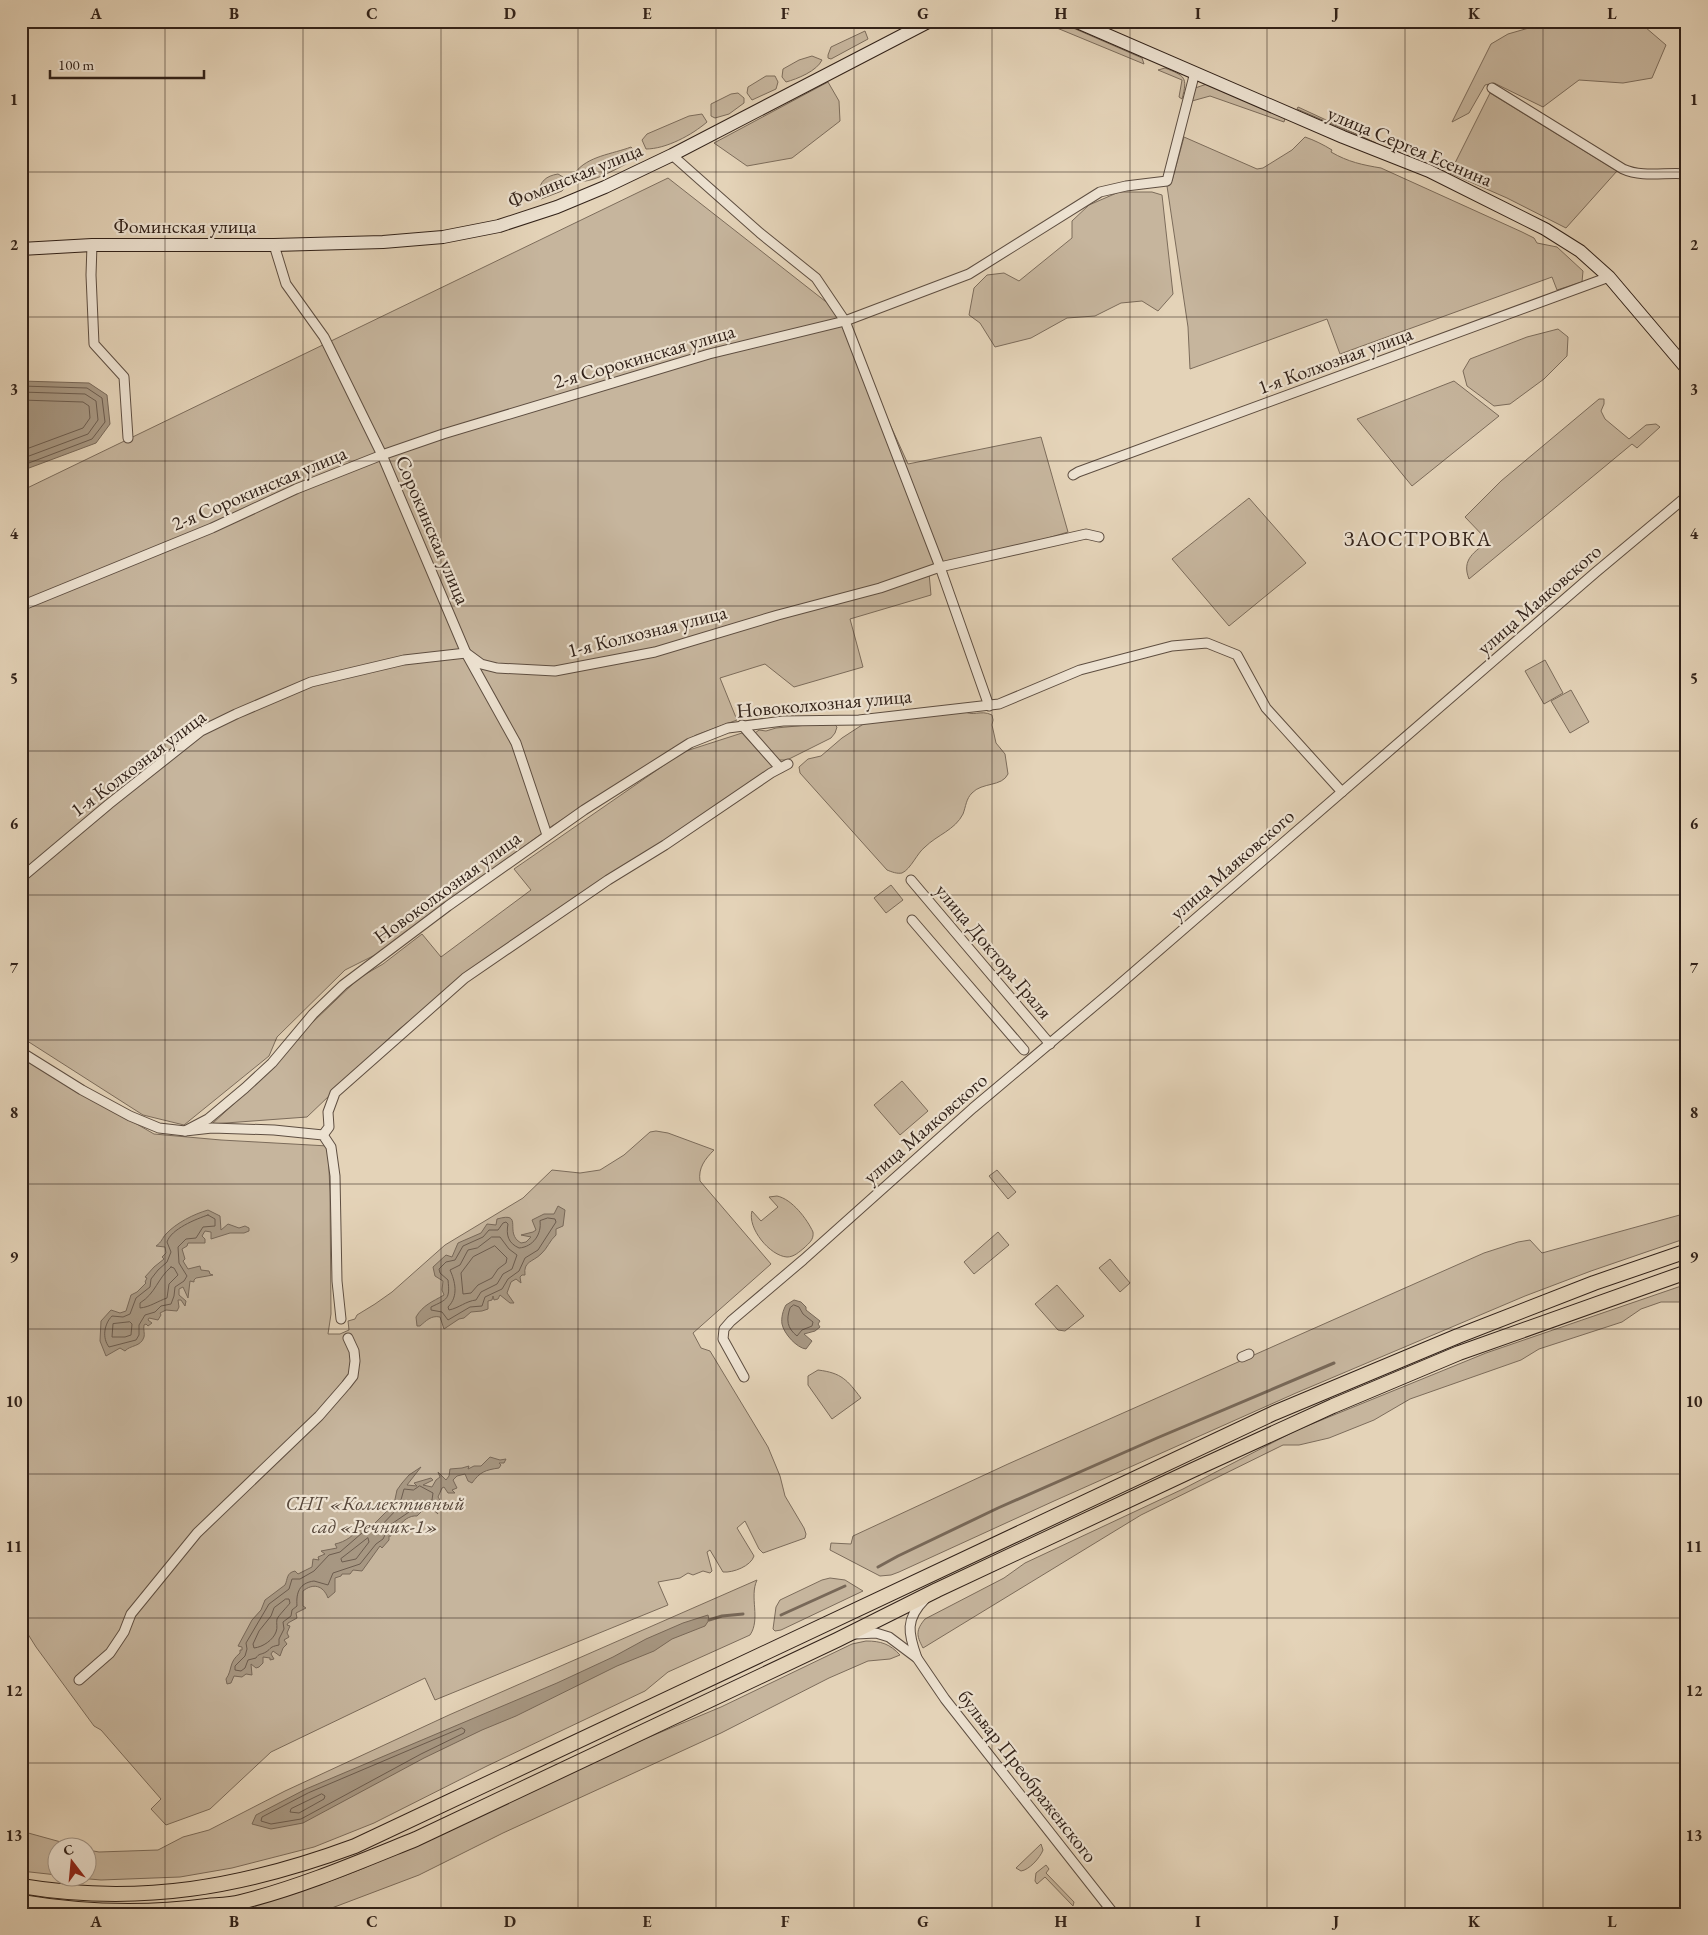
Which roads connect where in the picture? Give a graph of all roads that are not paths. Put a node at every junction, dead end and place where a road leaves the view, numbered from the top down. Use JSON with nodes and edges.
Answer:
{"nodes":[{"id":1,"x":930,"y":21,"type":"edge"},
{"id":2,"x":1075,"y":21,"type":"edge"},
{"id":3,"x":1195,"y":72,"type":"junction"},
{"id":4,"x":1492,"y":88,"type":"dead end"},
{"id":5,"x":672,"y":155,"type":"junction"},
{"id":6,"x":1687,"y":174,"type":"edge"},
{"id":7,"x":92,"y":245,"type":"junction"},
{"id":8,"x":274,"y":245,"type":"junction"},
{"id":9,"x":21,"y":249,"type":"edge"},
{"id":10,"x":1609,"y":278,"type":"junction"},
{"id":11,"x":845,"y":321,"type":"junction"},
{"id":12,"x":1687,"y":369,"type":"edge"},
{"id":13,"x":128,"y":438,"type":"dead end"},
{"id":14,"x":382,"y":455,"type":"junction"},
{"id":15,"x":1073,"y":475,"type":"dead end"},
{"id":16,"x":1687,"y":496,"type":"edge"},
{"id":17,"x":1099,"y":537,"type":"dead end"},
{"id":18,"x":940,"y":567,"type":"junction"},
{"id":19,"x":21,"y":606,"type":"edge"},
{"id":20,"x":466,"y":653,"type":"junction"},
{"id":21,"x":989,"y":706,"type":"junction"},
{"id":22,"x":742,"y":725,"type":"junction"},
{"id":23,"x":1342,"y":792,"type":"junction"},
{"id":24,"x":547,"y":836,"type":"junction"},
{"id":25,"x":21,"y":878,"type":"edge"},
{"id":26,"x":911,"y":880,"type":"dead end"},
{"id":27,"x":912,"y":920,"type":"dead end"},
{"id":28,"x":1050,"y":1044,"type":"junction"},
{"id":29,"x":1024,"y":1050,"type":"dead end"},
{"id":30,"x":21,"y":1052,"type":"edge"},
{"id":31,"x":186,"y":1131,"type":"junction"},
{"id":32,"x":323,"y":1135,"type":"junction"},
{"id":33,"x":1687,"y":1251,"type":"edge"},
{"id":34,"x":1687,"y":1273,"type":"edge"},
{"id":35,"x":341,"y":1320,"type":"dead end"},
{"id":36,"x":348,"y":1338,"type":"dead end"},
{"id":37,"x":744,"y":1377,"type":"dead end"},
{"id":38,"x":937,"y":1590,"type":"junction"},
{"id":39,"x":837,"y":1640,"type":"junction"},
{"id":40,"x":917,"y":1658,"type":"junction"},
{"id":41,"x":79,"y":1680,"type":"dead end"},
{"id":42,"x":21,"y":1886,"type":"edge"},
{"id":43,"x":21,"y":1902,"type":"edge"},
{"id":44,"x":1114,"y":1914,"type":"edge"}],
"edges":[{"from":1,"to":5,"type":"street","name":"Фоминская улица"},
{"from":2,"to":3,"type":"street","name":"улица Сергея Есенина"},
{"from":3,"to":10,"type":"street","name":"улица Сергея Есенина"},
{"from":3,"to":11,"type":"street","name":"2-я Сорокинская улица"},
{"from":4,"to":6,"type":"street"},
{"from":5,"to":8,"type":"street","name":"Фоминская улица"},
{"from":5,"to":11,"type":"street"},
{"from":7,"to":8,"type":"street","name":"Фоминская улица"},
{"from":7,"to":9,"type":"street","name":"Фоминская улица"},
{"from":7,"to":13,"type":"street"},
{"from":8,"to":14,"type":"street","name":"Сорокинская улица"},
{"from":10,"to":12,"type":"street","name":"улица Сергея Есенина"},
{"from":10,"to":15,"type":"street","name":"1-я Колхозная улица"},
{"from":11,"to":14,"type":"street","name":"2-я Сорокинская улица"},
{"from":11,"to":18,"type":"street"},
{"from":14,"to":19,"type":"street","name":"2-я Сорокинская улица"},
{"from":14,"to":20,"type":"street","name":"Сорокинская улица"},
{"from":16,"to":23,"type":"street","name":"улица Маяковского"},
{"from":17,"to":18,"type":"street","name":"1-я Колхозная улица"},
{"from":18,"to":20,"type":"street","name":"1-я Колхозная улица"},
{"from":18,"to":21,"type":"street"},
{"from":20,"to":24,"type":"street","name":"Сорокинская улица"},
{"from":20,"to":25,"type":"street","name":"1-я Колхозная улица"},
{"from":21,"to":22,"type":"street","name":"Новоколхозная улица"},
{"from":21,"to":23,"type":"street","name":"Новоколхозная улица"},
{"from":22,"to":24,"type":"street","name":"Новоколхозная улица"},
{"from":22,"to":32,"type":"street"},
{"from":23,"to":28,"type":"street","name":"улица Маяковского"},
{"from":24,"to":31,"type":"street","name":"Новоколхозная улица"},
{"from":26,"to":28,"type":"street","name":"улица Доктора Граля"},
{"from":27,"to":29,"type":"street","name":"улица Доктора Граля"},
{"from":28,"to":37,"type":"street","name":"улица Маяковского"},
{"from":30,"to":31,"type":"street"},
{"from":31,"to":32,"type":"street"},
{"from":32,"to":35,"type":"street"},
{"from":33,"to":42,"type":"main road"},
{"from":34,"to":38,"type":"main road"},
{"from":36,"to":41,"type":"street"},
{"from":38,"to":39,"type":"main road"},
{"from":38,"to":40,"type":"street"},
{"from":39,"to":40,"type":"street"},
{"from":39,"to":43,"type":"main road"},
{"from":40,"to":44,"type":"street","name":"бульвар Преображенского"}]}
